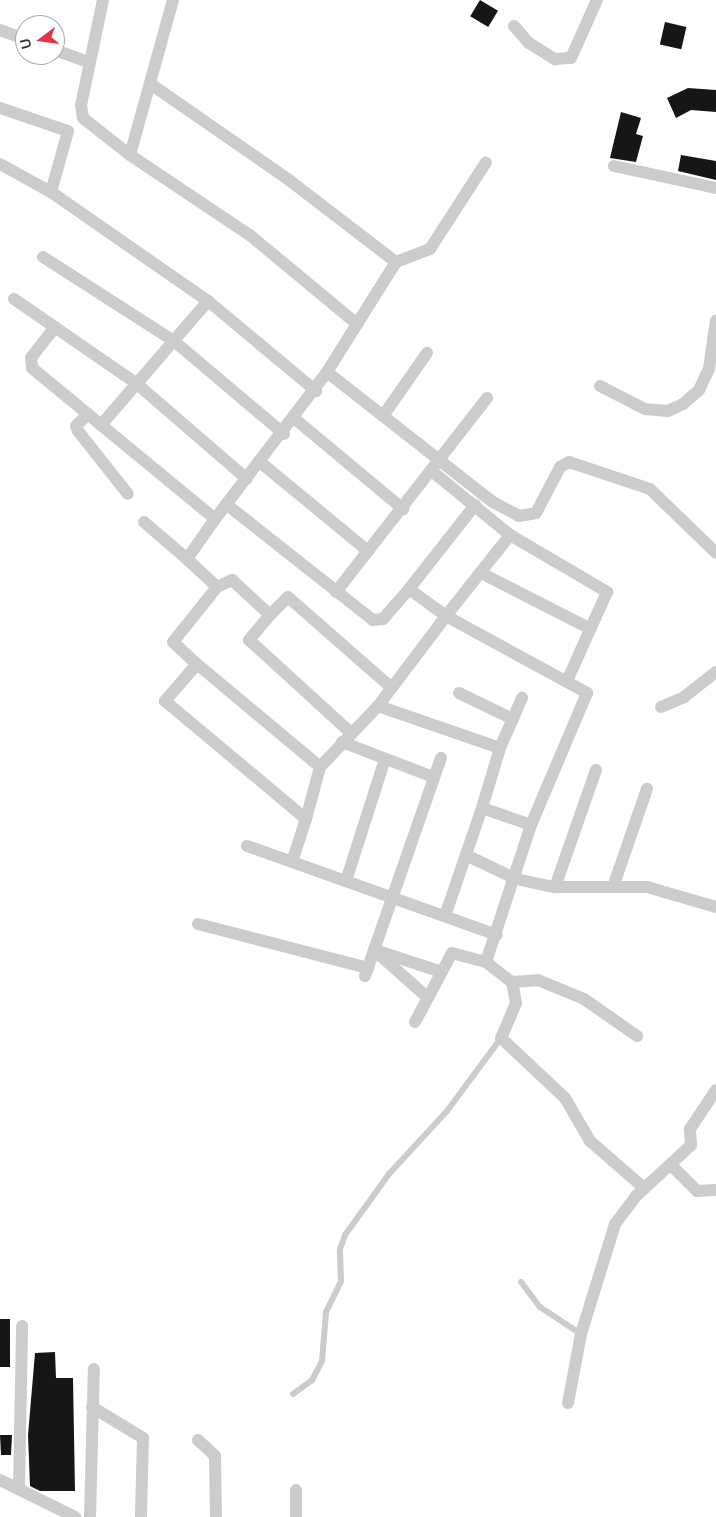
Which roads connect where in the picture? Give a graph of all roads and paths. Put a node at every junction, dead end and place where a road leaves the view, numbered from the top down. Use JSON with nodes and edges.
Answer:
{"nodes":[{"id":1,"x":103,"y":0,"type":"edge"},
{"id":2,"x":173,"y":0,"type":"edge"},
{"id":3,"x":597,"y":0,"type":"edge"},
{"id":4,"x":514,"y":26,"type":"dead end"},
{"id":5,"x":0,"y":30,"type":"edge"},
{"id":6,"x":15,"y":36,"type":"edge"},
{"id":7,"x":65,"y":54,"type":"edge"},
{"id":8,"x":90,"y":63,"type":"junction"},
{"id":9,"x":152,"y":85,"type":"junction"},
{"id":10,"x":0,"y":108,"type":"edge"},
{"id":11,"x":83,"y":118,"type":"junction"},
{"id":12,"x":68,"y":131,"type":"junction"},
{"id":13,"x":130,"y":155,"type":"junction"},
{"id":14,"x":486,"y":162,"type":"dead end"},
{"id":15,"x":0,"y":164,"type":"edge"},
{"id":16,"x":614,"y":166,"type":"dead end"},
{"id":17,"x":716,"y":188,"type":"edge"},
{"id":18,"x":51,"y":192,"type":"junction"},
{"id":19,"x":43,"y":257,"type":"dead end"},
{"id":20,"x":396,"y":262,"type":"junction"},
{"id":21,"x":14,"y":298,"type":"dead end"},
{"id":22,"x":208,"y":301,"type":"junction"},
{"id":23,"x":716,"y":320,"type":"edge"},
{"id":24,"x":357,"y":324,"type":"junction"},
{"id":25,"x":55,"y":327,"type":"junction"},
{"id":26,"x":174,"y":341,"type":"junction"},
{"id":27,"x":428,"y":353,"type":"dead end"},
{"id":28,"x":327,"y":372,"type":"junction"},
{"id":29,"x":137,"y":384,"type":"junction"},
{"id":30,"x":600,"y":386,"type":"dead end"},
{"id":31,"x":316,"y":391,"type":"junction"},
{"id":32,"x":487,"y":398,"type":"dead end"},
{"id":33,"x":88,"y":414,"type":"junction"},
{"id":34,"x":383,"y":416,"type":"junction"},
{"id":35,"x":295,"y":418,"type":"junction"},
{"id":36,"x":102,"y":425,"type":"junction"},
{"id":37,"x":284,"y":434,"type":"junction"},
{"id":38,"x":260,"y":462,"type":"junction"},
{"id":39,"x":436,"y":467,"type":"junction"},
{"id":40,"x":247,"y":479,"type":"junction"},
{"id":41,"x":128,"y":494,"type":"dead end"},
{"id":42,"x":226,"y":504,"type":"junction"},
{"id":43,"x":475,"y":505,"type":"junction"},
{"id":44,"x":403,"y":509,"type":"junction"},
{"id":45,"x":215,"y":518,"type":"junction"},
{"id":46,"x":144,"y":522,"type":"dead end"},
{"id":47,"x":510,"y":534,"type":"junction"},
{"id":48,"x":368,"y":551,"type":"junction"},
{"id":49,"x":716,"y":553,"type":"edge"},
{"id":50,"x":187,"y":559,"type":"junction"},
{"id":51,"x":481,"y":573,"type":"junction"},
{"id":52,"x":217,"y":586,"type":"junction"},
{"id":53,"x":409,"y":589,"type":"junction"},
{"id":54,"x":336,"y":592,"type":"junction"},
{"id":55,"x":270,"y":615,"type":"junction"},
{"id":56,"x":446,"y":616,"type":"junction"},
{"id":57,"x":591,"y":629,"type":"junction"},
{"id":58,"x":197,"y":664,"type":"junction"},
{"id":59,"x":716,"y":672,"type":"edge"},
{"id":60,"x":567,"y":681,"type":"junction"},
{"id":61,"x":392,"y":688,"type":"junction"},
{"id":62,"x":459,"y":694,"type":"dead end"},
{"id":63,"x":522,"y":698,"type":"dead end"},
{"id":64,"x":378,"y":706,"type":"junction"},
{"id":65,"x":661,"y":707,"type":"dead end"},
{"id":66,"x":513,"y":719,"type":"junction"},
{"id":67,"x":352,"y":733,"type":"junction"},
{"id":68,"x":342,"y":742,"type":"junction"},
{"id":69,"x":500,"y":748,"type":"junction"},
{"id":70,"x":441,"y":758,"type":"dead end"},
{"id":71,"x":386,"y":759,"type":"junction"},
{"id":72,"x":320,"y":767,"type":"junction"},
{"id":73,"x":596,"y":770,"type":"dead end"},
{"id":74,"x":433,"y":777,"type":"junction"},
{"id":75,"x":647,"y":789,"type":"dead end"},
{"id":76,"x":482,"y":808,"type":"junction"},
{"id":77,"x":306,"y":819,"type":"junction"},
{"id":78,"x":531,"y":825,"type":"junction"},
{"id":79,"x":247,"y":846,"type":"dead end"},
{"id":80,"x":466,"y":855,"type":"junction"},
{"id":81,"x":292,"y":862,"type":"junction"},
{"id":82,"x":516,"y":879,"type":"junction"},
{"id":83,"x":346,"y":880,"type":"junction"},
{"id":84,"x":555,"y":887,"type":"junction"},
{"id":85,"x":613,"y":887,"type":"junction"},
{"id":86,"x":392,"y":897,"type":"junction"},
{"id":87,"x":716,"y":907,"type":"edge"},
{"id":88,"x":445,"y":916,"type":"junction"},
{"id":89,"x":198,"y":924,"type":"dead end"},
{"id":90,"x":497,"y":935,"type":"junction"},
{"id":91,"x":374,"y":950,"type":"junction"},
{"id":92,"x":486,"y":962,"type":"junction"},
{"id":93,"x":442,"y":972,"type":"junction"},
{"id":94,"x":512,"y":982,"type":"junction"},
{"id":95,"x":428,"y":998,"type":"junction"},
{"id":96,"x":415,"y":1022,"type":"dead end"},
{"id":97,"x":637,"y":1036,"type":"dead end"},
{"id":98,"x":501,"y":1038,"type":"junction"},
{"id":99,"x":716,"y":1090,"type":"edge"},
{"id":100,"x":673,"y":1167,"type":"junction"},
{"id":101,"x":644,"y":1188,"type":"junction"},
{"id":102,"x":716,"y":1190,"type":"edge"},
{"id":103,"x":521,"y":1282,"type":"dead end"},
{"id":104,"x":22,"y":1326,"type":"dead end"},
{"id":105,"x":581,"y":1334,"type":"junction"},
{"id":106,"x":94,"y":1370,"type":"dead end"},
{"id":107,"x":293,"y":1394,"type":"dead end"},
{"id":108,"x":568,"y":1403,"type":"dead end"},
{"id":109,"x":92,"y":1407,"type":"junction"},
{"id":110,"x":198,"y":1440,"type":"dead end"},
{"id":111,"x":0,"y":1480,"type":"edge"},
{"id":112,"x":19,"y":1488,"type":"junction"},
{"id":113,"x":296,"y":1490,"type":"dead end"},
{"id":114,"x":75,"y":1517,"type":"edge"},
{"id":115,"x":90,"y":1517,"type":"edge"},
{"id":116,"x":142,"y":1517,"type":"edge"},
{"id":117,"x":216,"y":1517,"type":"edge"},
{"id":118,"x":296,"y":1517,"type":"edge"}],
"edges":[{"from":1,"to":8,"type":"street"},
{"from":2,"to":9,"type":"street"},
{"from":3,"to":4,"type":"street"},
{"from":5,"to":6,"type":"street"},
{"from":7,"to":8,"type":"street"},
{"from":8,"to":11,"type":"street"},
{"from":9,"to":13,"type":"street"},
{"from":9,"to":20,"type":"street"},
{"from":10,"to":12,"type":"street"},
{"from":11,"to":12,"type":"street"},
{"from":11,"to":13,"type":"street"},
{"from":12,"to":18,"type":"street"},
{"from":13,"to":24,"type":"street"},
{"from":14,"to":20,"type":"street"},
{"from":15,"to":18,"type":"street"},
{"from":16,"to":17,"type":"street"},
{"from":18,"to":22,"type":"street"},
{"from":19,"to":26,"type":"street"},
{"from":20,"to":24,"type":"street"},
{"from":21,"to":25,"type":"street"},
{"from":22,"to":26,"type":"street"},
{"from":22,"to":31,"type":"street"},
{"from":23,"to":30,"type":"street"},
{"from":24,"to":28,"type":"street"},
{"from":25,"to":29,"type":"street"},
{"from":25,"to":33,"type":"street"},
{"from":26,"to":29,"type":"street"},
{"from":26,"to":37,"type":"street"},
{"from":27,"to":34,"type":"street"},
{"from":28,"to":31,"type":"street"},
{"from":28,"to":34,"type":"street"},
{"from":29,"to":36,"type":"street"},
{"from":29,"to":40,"type":"street"},
{"from":31,"to":35,"type":"street"},
{"from":32,"to":39,"type":"street"},
{"from":33,"to":36,"type":"street"},
{"from":33,"to":41,"type":"street"},
{"from":34,"to":39,"type":"street"},
{"from":35,"to":37,"type":"street"},
{"from":35,"to":44,"type":"street"},
{"from":36,"to":45,"type":"street"},
{"from":37,"to":38,"type":"street"},
{"from":38,"to":40,"type":"street"},
{"from":38,"to":48,"type":"street"},
{"from":39,"to":43,"type":"street"},
{"from":39,"to":44,"type":"street"},
{"from":39,"to":49,"type":"street"},
{"from":40,"to":42,"type":"street"},
{"from":42,"to":45,"type":"street"},
{"from":42,"to":54,"type":"street"},
{"from":43,"to":47,"type":"street"},
{"from":43,"to":53,"type":"street"},
{"from":44,"to":48,"type":"street"},
{"from":45,"to":50,"type":"street"},
{"from":46,"to":50,"type":"street"},
{"from":47,"to":51,"type":"street"},
{"from":47,"to":57,"type":"street"},
{"from":48,"to":54,"type":"street"},
{"from":50,"to":52,"type":"street"},
{"from":51,"to":56,"type":"street"},
{"from":51,"to":57,"type":"street"},
{"from":52,"to":55,"type":"street"},
{"from":52,"to":58,"type":"street"},
{"from":53,"to":54,"type":"street"},
{"from":53,"to":56,"type":"street"},
{"from":55,"to":61,"type":"street"},
{"from":55,"to":67,"type":"street"},
{"from":56,"to":60,"type":"street"},
{"from":56,"to":61,"type":"street"},
{"from":57,"to":60,"type":"street"},
{"from":58,"to":72,"type":"street"},
{"from":58,"to":77,"type":"street"},
{"from":59,"to":65,"type":"street"},
{"from":60,"to":78,"type":"street"},
{"from":61,"to":64,"type":"street"},
{"from":62,"to":66,"type":"street"},
{"from":63,"to":66,"type":"street"},
{"from":64,"to":67,"type":"street"},
{"from":64,"to":69,"type":"street"},
{"from":66,"to":69,"type":"street"},
{"from":67,"to":68,"type":"street"},
{"from":68,"to":71,"type":"street"},
{"from":68,"to":72,"type":"street"},
{"from":69,"to":76,"type":"street"},
{"from":70,"to":74,"type":"street"},
{"from":71,"to":74,"type":"street"},
{"from":71,"to":83,"type":"street"},
{"from":72,"to":77,"type":"street"},
{"from":73,"to":84,"type":"street"},
{"from":74,"to":86,"type":"street"},
{"from":75,"to":85,"type":"street"},
{"from":76,"to":78,"type":"street"},
{"from":76,"to":80,"type":"street"},
{"from":77,"to":81,"type":"street"},
{"from":78,"to":82,"type":"street"},
{"from":79,"to":81,"type":"street"},
{"from":80,"to":82,"type":"street"},
{"from":80,"to":88,"type":"street"},
{"from":81,"to":83,"type":"street"},
{"from":82,"to":84,"type":"street"},
{"from":82,"to":90,"type":"street"},
{"from":83,"to":86,"type":"street"},
{"from":84,"to":85,"type":"street"},
{"from":85,"to":87,"type":"street"},
{"from":86,"to":88,"type":"street"},
{"from":86,"to":91,"type":"street"},
{"from":88,"to":90,"type":"street"},
{"from":89,"to":91,"type":"street"},
{"from":90,"to":92,"type":"street"},
{"from":91,"to":93,"type":"street"},
{"from":91,"to":95,"type":"street"},
{"from":92,"to":93,"type":"street"},
{"from":92,"to":94,"type":"street"},
{"from":93,"to":95,"type":"street"},
{"from":94,"to":97,"type":"street"},
{"from":94,"to":98,"type":"street"},
{"from":95,"to":96,"type":"street"},
{"from":98,"to":101,"type":"street"},
{"from":98,"to":107,"type":"lane"},
{"from":99,"to":100,"type":"street"},
{"from":100,"to":101,"type":"street"},
{"from":100,"to":102,"type":"street"},
{"from":101,"to":105,"type":"street"},
{"from":103,"to":105,"type":"lane"},
{"from":104,"to":112,"type":"street"},
{"from":105,"to":108,"type":"street"},
{"from":106,"to":109,"type":"street"},
{"from":109,"to":115,"type":"street"},
{"from":109,"to":116,"type":"street"},
{"from":110,"to":117,"type":"street"},
{"from":111,"to":112,"type":"street"},
{"from":112,"to":114,"type":"street"},
{"from":113,"to":118,"type":"street"}]}
